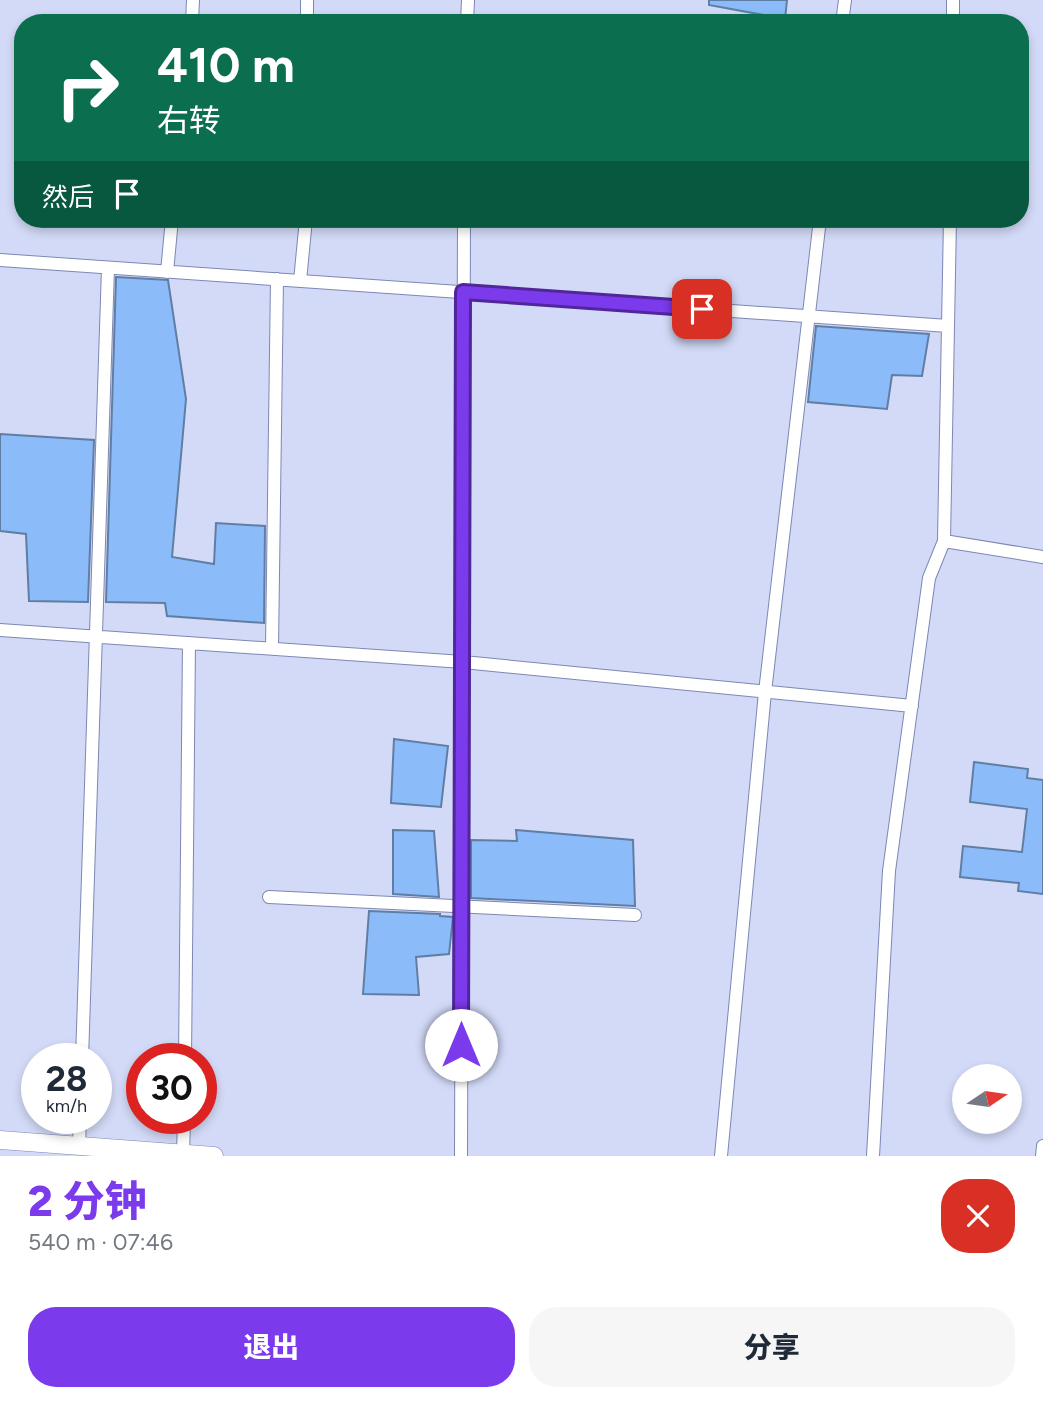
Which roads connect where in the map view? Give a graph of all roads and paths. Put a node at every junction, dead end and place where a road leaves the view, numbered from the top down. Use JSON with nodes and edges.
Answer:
{"nodes":[{"id":1,"x":172,"y":228,"type":"edge"},
{"id":2,"x":305,"y":228,"type":"edge"},
{"id":3,"x":464,"y":228,"type":"edge"},
{"id":4,"x":819,"y":228,"type":"edge"},
{"id":5,"x":950,"y":228,"type":"edge"},
{"id":6,"x":0,"y":260,"type":"edge"},
{"id":7,"x":108,"y":268,"type":"junction"},
{"id":8,"x":167,"y":272,"type":"junction"},
{"id":9,"x":277,"y":279,"type":"junction"},
{"id":10,"x":300,"y":281,"type":"junction"},
{"id":11,"x":463,"y":292,"type":"junction"},
{"id":12,"x":808,"y":317,"type":"junction"},
{"id":13,"x":948,"y":326,"type":"junction"},
{"id":14,"x":944,"y":541,"type":"junction"},
{"id":15,"x":1043,"y":557,"type":"edge"},
{"id":16,"x":0,"y":629,"type":"edge"},
{"id":17,"x":95,"y":636,"type":"junction"},
{"id":18,"x":189,"y":643,"type":"junction"},
{"id":19,"x":272,"y":648,"type":"junction"},
{"id":20,"x":463,"y":662,"type":"junction"},
{"id":21,"x":765,"y":692,"type":"junction"},
{"id":22,"x":912,"y":706,"type":"junction"},
{"id":23,"x":269,"y":897,"type":"dead end"},
{"id":24,"x":461,"y":906,"type":"junction"},
{"id":25,"x":635,"y":915,"type":"dead end"},
{"id":26,"x":82,"y":1043,"type":"edge"},
{"id":27,"x":184,"y":1043,"type":"edge"},
{"id":28,"x":79,"y":1134,"type":"edge"},
{"id":29,"x":184,"y":1134,"type":"edge"},
{"id":30,"x":0,"y":1140,"type":"edge"},
{"id":31,"x":79,"y":1146,"type":"junction"},
{"id":32,"x":1043,"y":1146,"type":"edge"},
{"id":33,"x":183,"y":1154,"type":"junction"},
{"id":34,"x":214,"y":1156,"type":"edge"},
{"id":35,"x":461,"y":1156,"type":"edge"},
{"id":36,"x":721,"y":1156,"type":"edge"},
{"id":37,"x":873,"y":1156,"type":"edge"},
{"id":38,"x":1042,"y":1156,"type":"edge"}],
"edges":[{"from":1,"to":8,"type":"street"},
{"from":2,"to":10,"type":"street"},
{"from":3,"to":11,"type":"street"},
{"from":4,"to":12,"type":"street"},
{"from":5,"to":13,"type":"street"},
{"from":6,"to":7,"type":"street"},
{"from":7,"to":8,"type":"street"},
{"from":7,"to":17,"type":"street"},
{"from":8,"to":9,"type":"street"},
{"from":9,"to":10,"type":"street"},
{"from":9,"to":19,"type":"street"},
{"from":10,"to":11,"type":"street"},
{"from":11,"to":12,"type":"street"},
{"from":11,"to":20,"type":"street"},
{"from":12,"to":13,"type":"street"},
{"from":12,"to":21,"type":"street"},
{"from":13,"to":14,"type":"street"},
{"from":14,"to":15,"type":"street"},
{"from":14,"to":22,"type":"street"},
{"from":16,"to":17,"type":"street"},
{"from":17,"to":18,"type":"street"},
{"from":17,"to":26,"type":"street"},
{"from":18,"to":19,"type":"street"},
{"from":18,"to":27,"type":"street"},
{"from":19,"to":20,"type":"street"},
{"from":20,"to":21,"type":"street"},
{"from":20,"to":24,"type":"street"},
{"from":21,"to":22,"type":"street"},
{"from":21,"to":36,"type":"street"},
{"from":22,"to":37,"type":"street"},
{"from":23,"to":24,"type":"street"},
{"from":24,"to":25,"type":"street"},
{"from":24,"to":35,"type":"street"},
{"from":28,"to":31,"type":"street"},
{"from":29,"to":33,"type":"street"},
{"from":30,"to":31,"type":"street"},
{"from":31,"to":33,"type":"street"},
{"from":32,"to":38,"type":"street"},
{"from":33,"to":34,"type":"street"}]}
